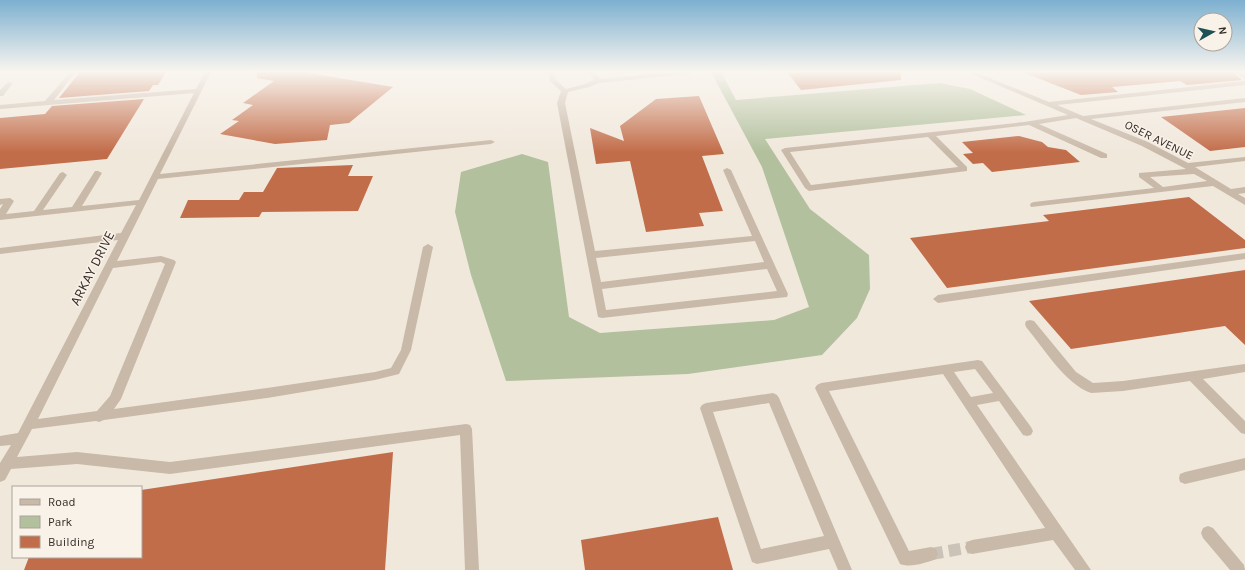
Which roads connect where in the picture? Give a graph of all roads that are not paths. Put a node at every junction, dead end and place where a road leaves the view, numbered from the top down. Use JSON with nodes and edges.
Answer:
{"nodes":[{"id":1,"x":51,"y":99,"type":"edge"},
{"id":2,"x":110,"y":99,"type":"edge"},
{"id":3,"x":194,"y":99,"type":"edge"},
{"id":4,"x":562,"y":99,"type":"edge"},
{"id":5,"x":1036,"y":99,"type":"edge"},
{"id":6,"x":1099,"y":99,"type":"edge"},
{"id":7,"x":1245,"y":100,"type":"edge"},
{"id":8,"x":47,"y":104,"type":"junction"},
{"id":9,"x":1049,"y":104,"type":"junction"},
{"id":10,"x":0,"y":108,"type":"edge"},
{"id":11,"x":1080,"y":117,"type":"junction"},
{"id":12,"x":1030,"y":123,"type":"junction"},
{"id":13,"x":931,"y":134,"type":"junction"},
{"id":14,"x":491,"y":142,"type":"dead end"},
{"id":15,"x":1104,"y":156,"type":"dead end"},
{"id":16,"x":1245,"y":159,"type":"edge"},
{"id":17,"x":1187,"y":166,"type":"junction"},
{"id":18,"x":727,"y":170,"type":"dead end"},
{"id":19,"x":1196,"y":171,"type":"junction"},
{"id":20,"x":98,"y":173,"type":"dead end"},
{"id":21,"x":63,"y":175,"type":"dead end"},
{"id":22,"x":154,"y":177,"type":"junction"},
{"id":23,"x":1214,"y":183,"type":"junction"},
{"id":24,"x":1162,"y":189,"type":"junction"},
{"id":25,"x":1245,"y":190,"type":"edge"},
{"id":26,"x":1229,"y":192,"type":"junction"},
{"id":27,"x":0,"y":202,"type":"edge"},
{"id":28,"x":142,"y":202,"type":"junction"},
{"id":29,"x":1245,"y":202,"type":"edge"},
{"id":30,"x":1034,"y":205,"type":"dead end"},
{"id":31,"x":75,"y":210,"type":"junction"},
{"id":32,"x":36,"y":214,"type":"junction"},
{"id":33,"x":0,"y":216,"type":"edge"},
{"id":34,"x":125,"y":236,"type":"junction"},
{"id":35,"x":758,"y":238,"type":"junction"},
{"id":36,"x":428,"y":247,"type":"dead end"},
{"id":37,"x":0,"y":251,"type":"edge"},
{"id":38,"x":591,"y":255,"type":"junction"},
{"id":39,"x":1245,"y":256,"type":"edge"},
{"id":40,"x":110,"y":265,"type":"junction"},
{"id":41,"x":769,"y":265,"type":"junction"},
{"id":42,"x":597,"y":286,"type":"junction"},
{"id":43,"x":938,"y":299,"type":"dead end"},
{"id":44,"x":1030,"y":324,"type":"dead end"},
{"id":45,"x":1245,"y":368,"type":"edge"},
{"id":46,"x":946,"y":369,"type":"junction"},
{"id":47,"x":1193,"y":376,"type":"junction"},
{"id":48,"x":1002,"y":396,"type":"junction"},
{"id":49,"x":969,"y":402,"type":"junction"},
{"id":50,"x":99,"y":417,"type":"junction"},
{"id":51,"x":28,"y":425,"type":"junction"},
{"id":52,"x":1245,"y":429,"type":"edge"},
{"id":53,"x":1027,"y":431,"type":"dead end"},
{"id":54,"x":22,"y":438,"type":"junction"},
{"id":55,"x":0,"y":441,"type":"edge"},
{"id":56,"x":1245,"y":464,"type":"edge"},
{"id":57,"x":2,"y":471,"type":"edge"},
{"id":58,"x":1185,"y":478,"type":"dead end"},
{"id":59,"x":1208,"y":532,"type":"dead end"},
{"id":60,"x":1056,"y":533,"type":"junction"},
{"id":61,"x":833,"y":541,"type":"junction"},
{"id":62,"x":972,"y":547,"type":"tunnel mouth"},
{"id":63,"x":931,"y":554,"type":"tunnel mouth"},
{"id":64,"x":472,"y":570,"type":"edge"},
{"id":65,"x":845,"y":570,"type":"edge"},
{"id":66,"x":1084,"y":570,"type":"edge"},
{"id":67,"x":1239,"y":570,"type":"edge"}],
"edges":[{"from":1,"to":8,"type":"street"},
{"from":2,"to":8,"type":"street"},
{"from":3,"to":22,"type":"street","name":"ARKAY DRIVE"},
{"from":4,"to":38,"type":"street"},
{"from":5,"to":9,"type":"street","name":"OSER AVENUE"},
{"from":6,"to":9,"type":"street"},
{"from":7,"to":11,"type":"street"},
{"from":8,"to":10,"type":"street"},
{"from":9,"to":11,"type":"street","name":"OSER AVENUE"},
{"from":11,"to":12,"type":"street"},
{"from":11,"to":17,"type":"street","name":"OSER AVENUE"},
{"from":12,"to":13,"type":"street"},
{"from":12,"to":15,"type":"street"},
{"from":13,"to":13,"type":"street"},
{"from":14,"to":22,"type":"street"},
{"from":16,"to":17,"type":"street"},
{"from":17,"to":19,"type":"street","name":"OSER AVENUE"},
{"from":18,"to":35,"type":"street"},
{"from":19,"to":23,"type":"street","name":"OSER AVENUE"},
{"from":19,"to":24,"type":"street"},
{"from":20,"to":31,"type":"street"},
{"from":21,"to":32,"type":"street"},
{"from":22,"to":28,"type":"street","name":"ARKAY DRIVE"},
{"from":23,"to":24,"type":"street"},
{"from":23,"to":26,"type":"street","name":"OSER AVENUE"},
{"from":24,"to":30,"type":"street"},
{"from":25,"to":26,"type":"street"},
{"from":26,"to":29,"type":"street","name":"OSER AVENUE"},
{"from":27,"to":33,"type":"street"},
{"from":28,"to":31,"type":"street"},
{"from":28,"to":34,"type":"street","name":"ARKAY DRIVE"},
{"from":31,"to":32,"type":"street"},
{"from":32,"to":33,"type":"street"},
{"from":34,"to":37,"type":"street"},
{"from":34,"to":40,"type":"street","name":"ARKAY DRIVE"},
{"from":35,"to":38,"type":"street"},
{"from":35,"to":41,"type":"street"},
{"from":36,"to":50,"type":"street"},
{"from":38,"to":42,"type":"street"},
{"from":39,"to":43,"type":"street"},
{"from":40,"to":50,"type":"street"},
{"from":40,"to":51,"type":"street","name":"ARKAY DRIVE"},
{"from":41,"to":42,"type":"street"},
{"from":41,"to":42,"type":"street"},
{"from":44,"to":47,"type":"street"},
{"from":45,"to":47,"type":"street"},
{"from":46,"to":48,"type":"street"},
{"from":46,"to":49,"type":"street"},
{"from":46,"to":63,"type":"street"},
{"from":47,"to":52,"type":"street"},
{"from":48,"to":49,"type":"street"},
{"from":48,"to":53,"type":"street"},
{"from":49,"to":60,"type":"street"},
{"from":50,"to":51,"type":"street"},
{"from":51,"to":54,"type":"street","name":"ARKAY DRIVE"},
{"from":54,"to":55,"type":"street"},
{"from":54,"to":57,"type":"street","name":"ARKAY DRIVE"},
{"from":56,"to":58,"type":"street"},
{"from":57,"to":64,"type":"street"},
{"from":59,"to":67,"type":"street"},
{"from":60,"to":62,"type":"street"},
{"from":60,"to":66,"type":"street"},
{"from":61,"to":61,"type":"street"},
{"from":61,"to":65,"type":"street"}]}
